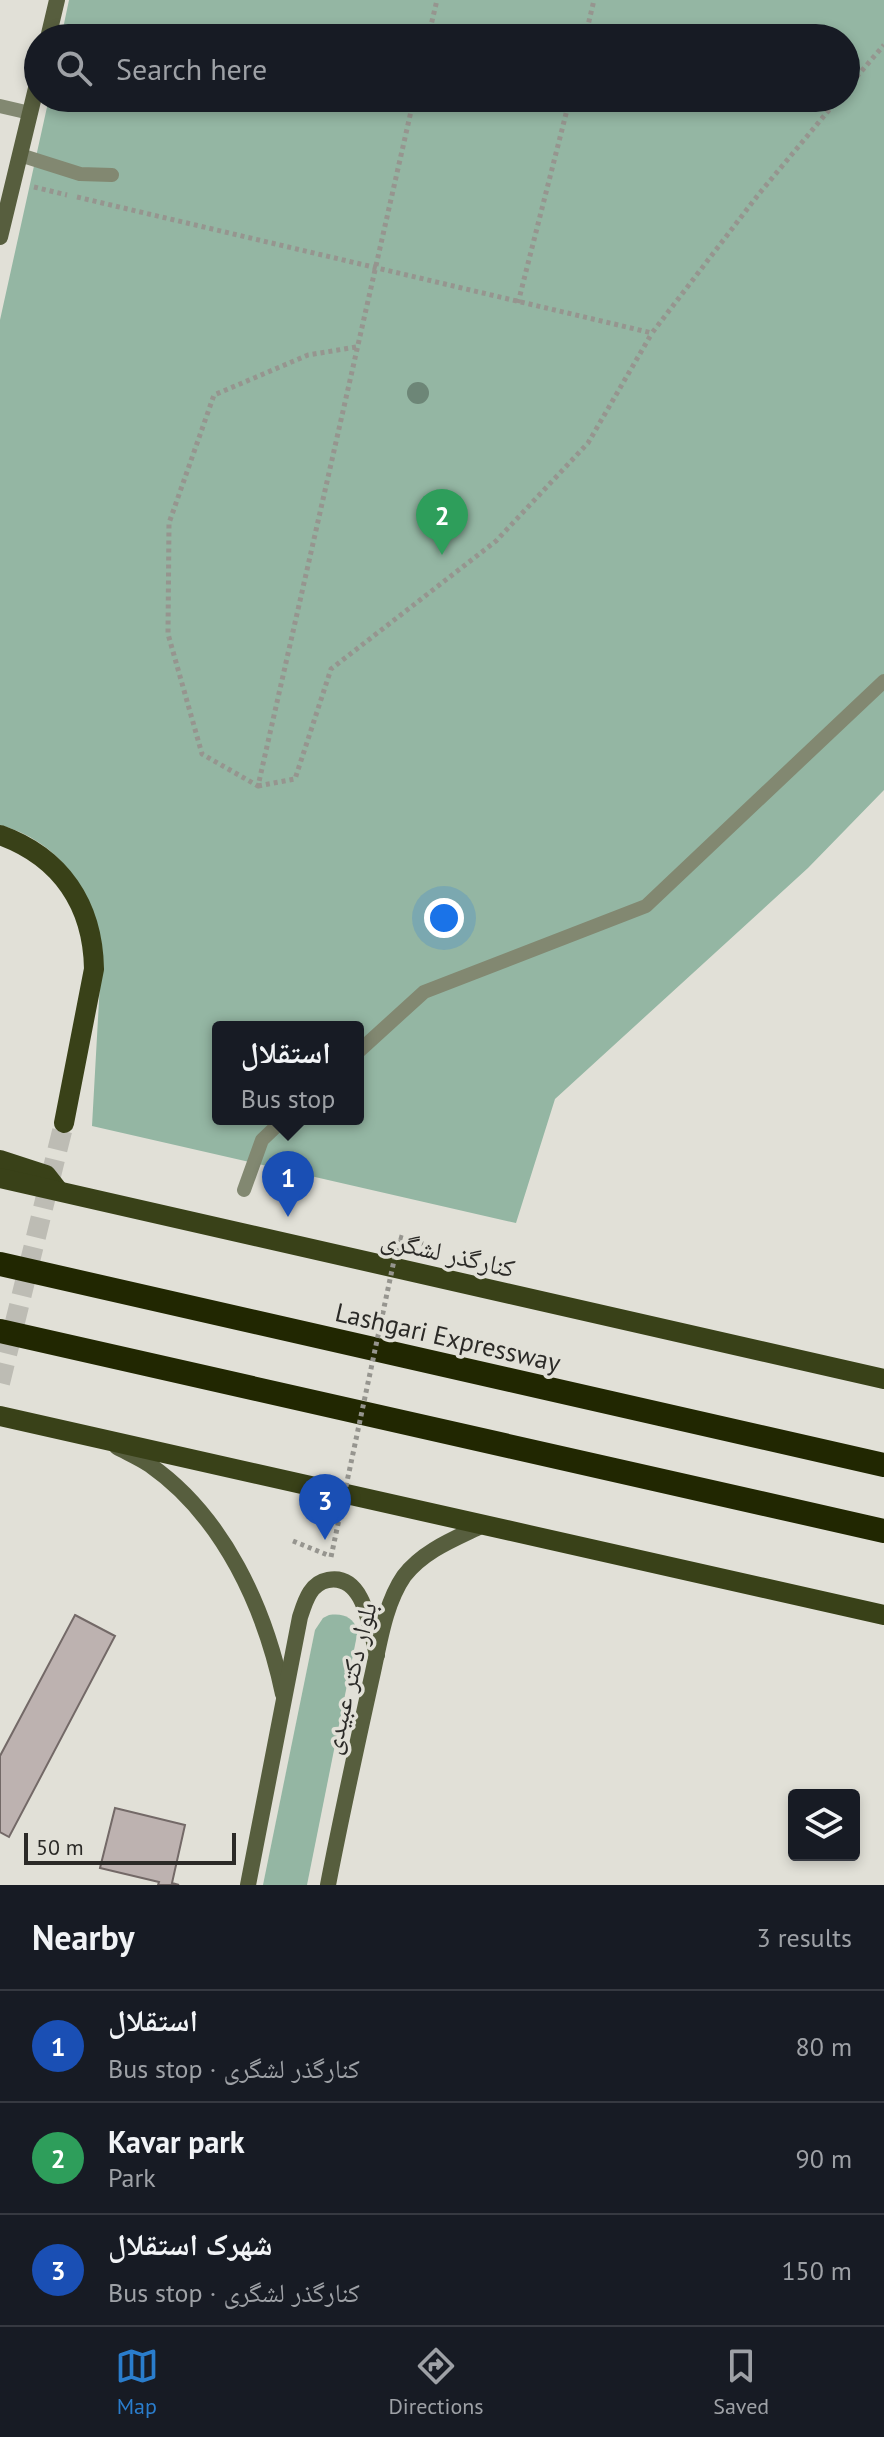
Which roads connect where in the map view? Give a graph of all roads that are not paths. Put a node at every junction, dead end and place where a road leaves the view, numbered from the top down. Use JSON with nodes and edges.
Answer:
{"nodes":[{"id":1,"x":57,"y":0,"type":"edge"},
{"id":2,"x":51,"y":24,"type":"edge"},
{"id":3,"x":0,"y":106,"type":"edge"},
{"id":4,"x":24,"y":112,"type":"edge"},
{"id":5,"x":26,"y":112,"type":"edge"},
{"id":6,"x":30,"y":113,"type":"joint"},
{"id":7,"x":20,"y":155,"type":"junction"},
{"id":8,"x":112,"y":175,"type":"dead end"},
{"id":9,"x":0,"y":237,"type":"edge"},
{"id":10,"x":884,"y":681,"type":"edge"},
{"id":11,"x":0,"y":835,"type":"edge"},
{"id":12,"x":364,"y":1047,"type":"edge"},
{"id":13,"x":64,"y":1123,"type":"tunnel mouth"},
{"id":14,"x":278,"y":1125,"type":"edge"},
{"id":15,"x":0,"y":1160,"type":"edge"},
{"id":16,"x":0,"y":1178,"type":"edge"},
{"id":17,"x":244,"y":1190,"type":"dead end"},
{"id":18,"x":59,"y":1192,"type":"junction"},
{"id":19,"x":0,"y":1264,"type":"edge"},
{"id":20,"x":0,"y":1331,"type":"edge"},
{"id":21,"x":884,"y":1379,"type":"edge"},
{"id":22,"x":0,"y":1416,"type":"edge"},
{"id":23,"x":105,"y":1440,"type":"junction"},
{"id":24,"x":884,"y":1465,"type":"edge"},
{"id":25,"x":481,"y":1526,"type":"junction"},
{"id":26,"x":884,"y":1531,"type":"edge"},
{"id":27,"x":884,"y":1615,"type":"edge"},
{"id":28,"x":377,"y":1655,"type":"junction"},
{"id":29,"x":285,"y":1704,"type":"junction"},
{"id":30,"x":248,"y":1885,"type":"edge"},
{"id":31,"x":328,"y":1885,"type":"edge"}],
"edges":[{"from":1,"to":2,"type":"main road"},
{"from":3,"to":4,"type":"lane"},
{"from":5,"to":6,"type":"lane"},
{"from":6,"to":7,"type":"main road"},
{"from":7,"to":8,"type":"lane"},
{"from":7,"to":9,"type":"main road"},
{"from":10,"to":12,"type":"lane"},
{"from":11,"to":13,"type":"main road"},
{"from":14,"to":17,"type":"lane"},
{"from":15,"to":18,"type":"main road"},
{"from":16,"to":18,"type":"main road","name":"کنارگذر لشگری"},
{"from":18,"to":21,"type":"main road","name":"کنارگذر لشگری"},
{"from":19,"to":24,"type":"highway","name":"Lashgari Expressway"},
{"from":20,"to":26,"type":"highway"},
{"from":22,"to":23,"type":"main road"},
{"from":23,"to":25,"type":"main road"},
{"from":23,"to":29,"type":"main road"},
{"from":25,"to":27,"type":"main road"},
{"from":25,"to":28,"type":"main road","name":"بلوار دکتر عبیدی"},
{"from":28,"to":29,"type":"main road","name":"بلوار دکتر عبیدی"},
{"from":28,"to":31,"type":"main road","name":"بلوار دکتر عبیدی"},
{"from":29,"to":30,"type":"main road","name":"بلوار دکتر عبیدی"}]}
